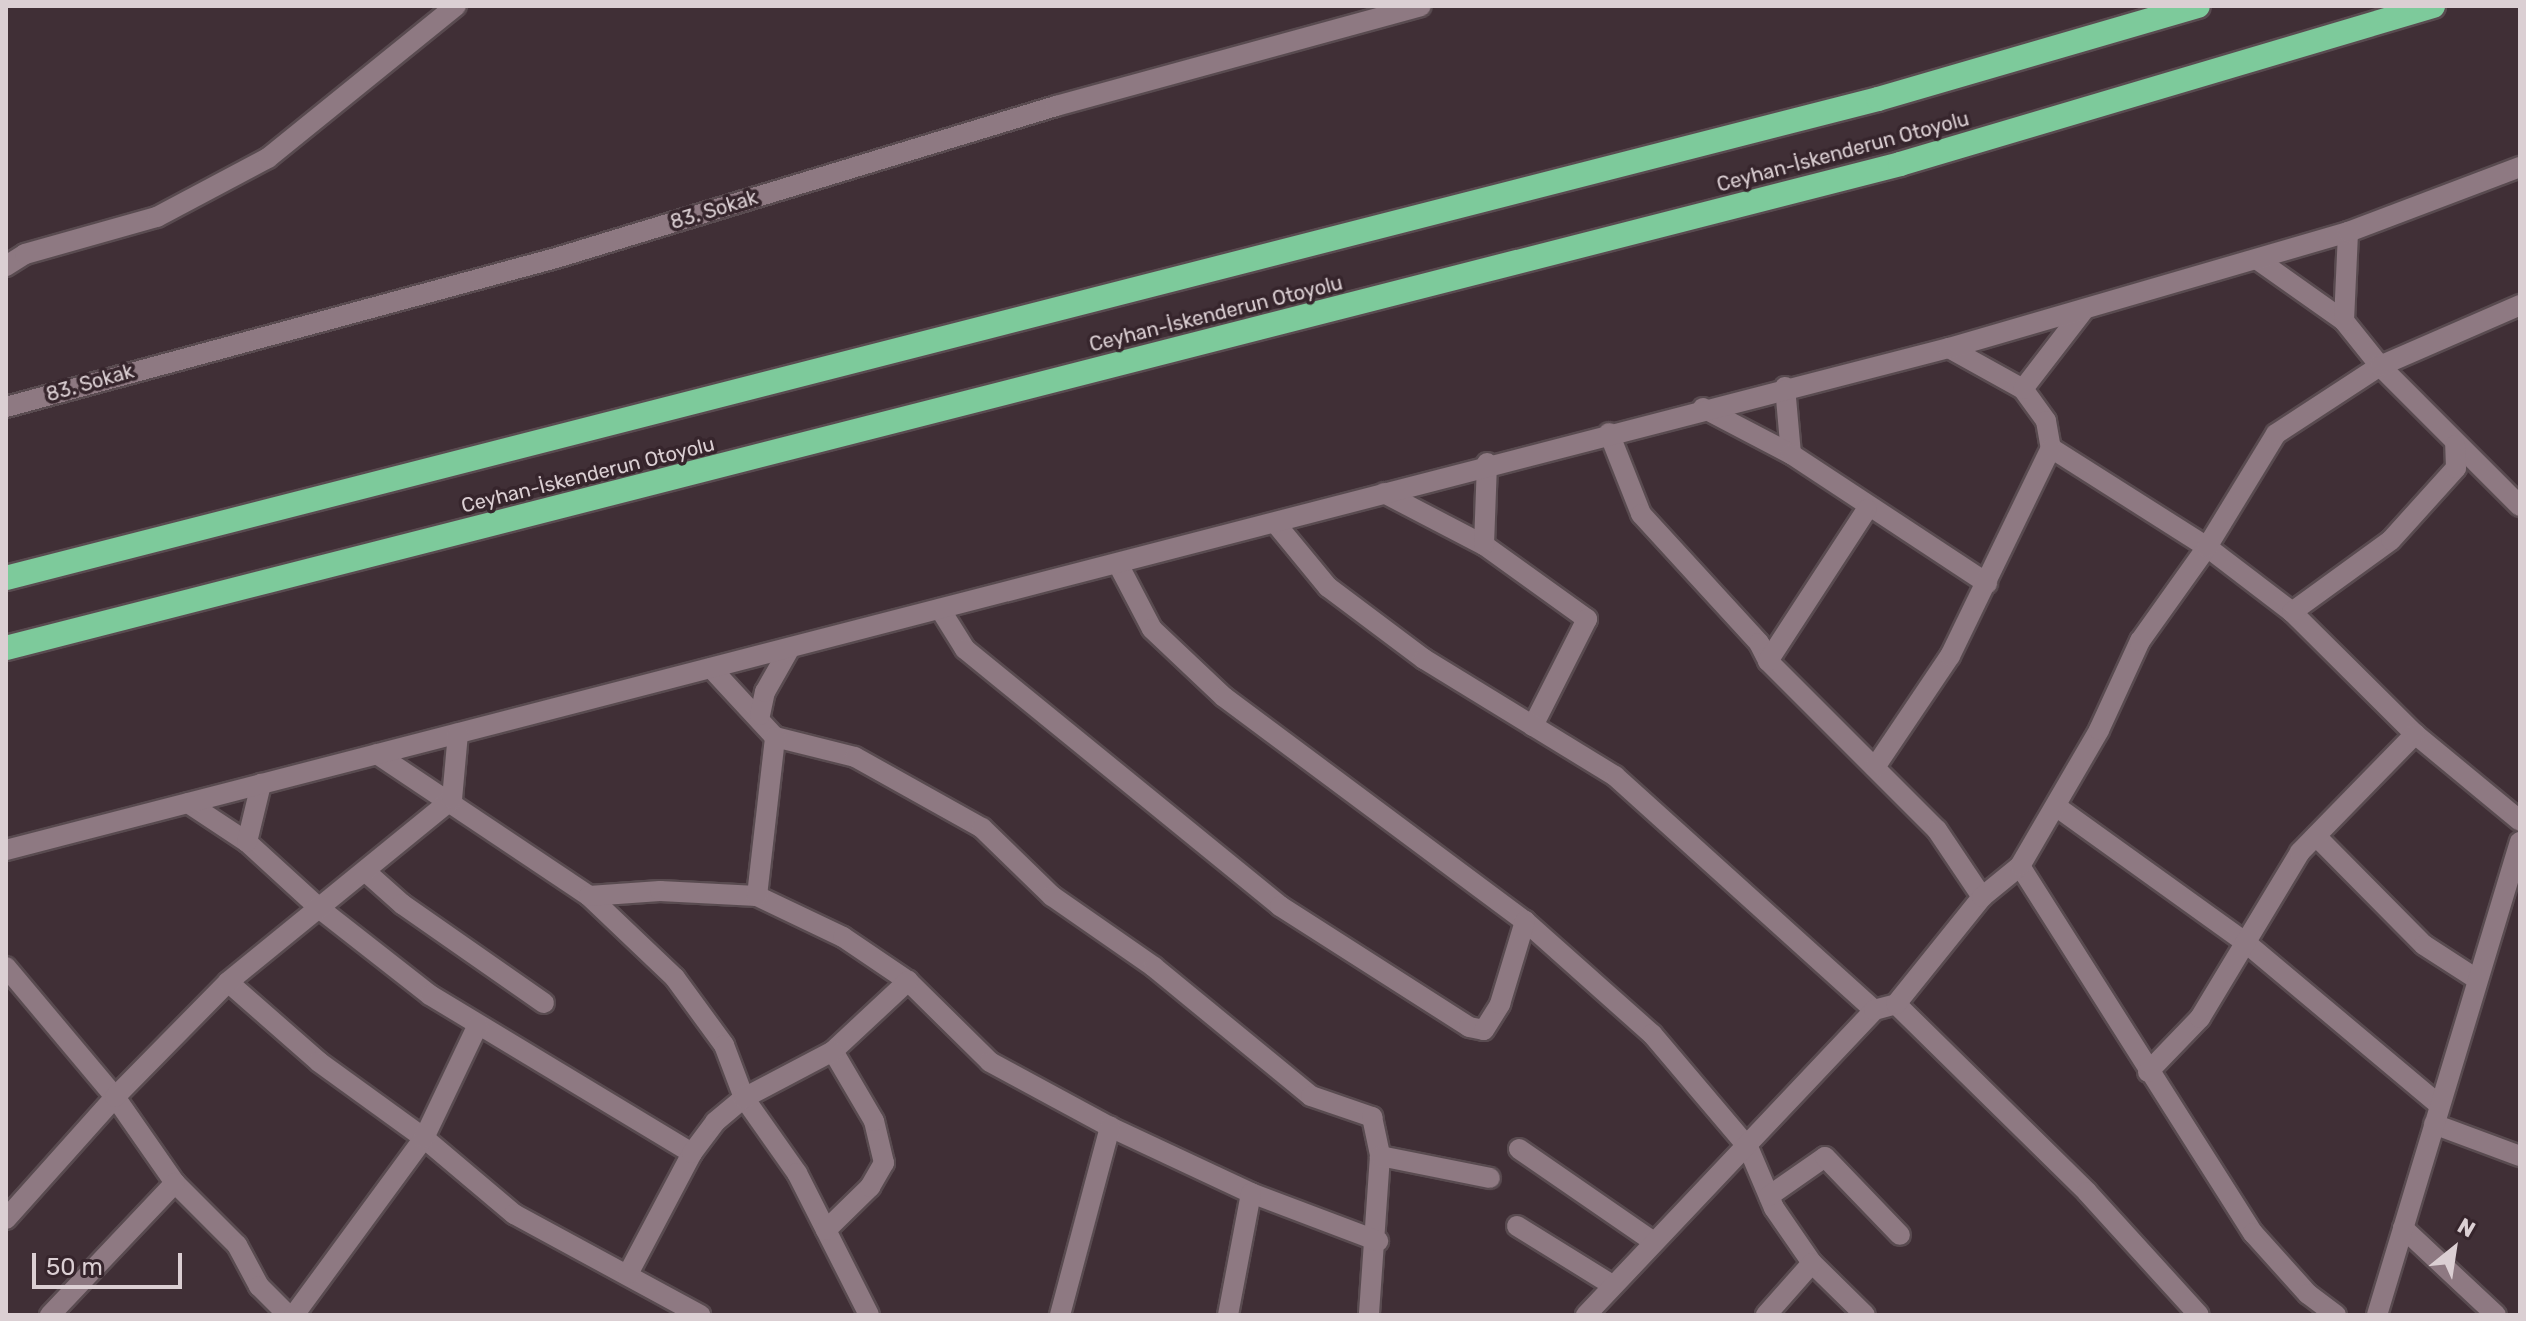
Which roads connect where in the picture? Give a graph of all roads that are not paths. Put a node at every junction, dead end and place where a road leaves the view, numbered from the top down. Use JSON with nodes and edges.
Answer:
{"nodes":[{"id":1,"x":456,"y":6,"type":"edge"},
{"id":2,"x":1421,"y":6,"type":"edge"},
{"id":3,"x":2198,"y":6,"type":"edge"},
{"id":4,"x":2433,"y":6,"type":"edge"},
{"id":5,"x":2520,"y":167,"type":"edge"},
{"id":6,"x":2348,"y":232,"type":"junction"},
{"id":7,"x":2258,"y":260,"type":"junction"},
{"id":8,"x":6,"y":266,"type":"edge"},
{"id":9,"x":2520,"y":305,"type":"edge"},
{"id":10,"x":2083,"y":311,"type":"junction"},
{"id":11,"x":2344,"y":321,"type":"junction"},
{"id":12,"x":1949,"y":348,"type":"junction"},
{"id":13,"x":2380,"y":366,"type":"junction"},
{"id":14,"x":1785,"y":387,"type":"junction"},
{"id":15,"x":2023,"y":389,"type":"junction"},
{"id":16,"x":6,"y":407,"type":"edge"},
{"id":17,"x":1703,"y":408,"type":"junction"},
{"id":18,"x":1609,"y":433,"type":"junction"},
{"id":19,"x":2455,"y":445,"type":"junction"},
{"id":20,"x":2051,"y":448,"type":"junction"},
{"id":21,"x":1791,"y":454,"type":"junction"},
{"id":22,"x":1487,"y":463,"type":"junction"},
{"id":23,"x":1384,"y":493,"type":"junction"},
{"id":24,"x":2520,"y":506,"type":"edge"},
{"id":25,"x":1867,"y":509,"type":"junction"},
{"id":26,"x":1276,"y":524,"type":"junction"},
{"id":27,"x":1484,"y":545,"type":"junction"},
{"id":28,"x":2207,"y":547,"type":"junction"},
{"id":29,"x":1118,"y":564,"type":"junction"},
{"id":30,"x":6,"y":578,"type":"edge"},
{"id":31,"x":1987,"y":583,"type":"junction"},
{"id":32,"x":940,"y":609,"type":"junction"},
{"id":33,"x":2292,"y":612,"type":"junction"},
{"id":34,"x":6,"y":648,"type":"edge"},
{"id":35,"x":790,"y":648,"type":"junction"},
{"id":36,"x":1768,"y":661,"type":"junction"},
{"id":37,"x":711,"y":668,"type":"junction"},
{"id":38,"x":760,"y":715,"type":"junction"},
{"id":39,"x":1533,"y":726,"type":"junction"},
{"id":40,"x":458,"y":733,"type":"junction"},
{"id":41,"x":2415,"y":734,"type":"junction"},
{"id":42,"x":775,"y":737,"type":"junction"},
{"id":43,"x":377,"y":754,"type":"junction"},
{"id":44,"x":1875,"y":767,"type":"junction"},
{"id":45,"x":261,"y":784,"type":"junction"},
{"id":46,"x":452,"y":799,"type":"junction"},
{"id":47,"x":188,"y":803,"type":"junction"},
{"id":48,"x":2057,"y":807,"type":"junction"},
{"id":49,"x":2520,"y":821,"type":"edge"},
{"id":50,"x":2316,"y":836,"type":"junction"},
{"id":51,"x":247,"y":842,"type":"junction"},
{"id":52,"x":6,"y":850,"type":"edge"},
{"id":53,"x":2519,"y":855,"type":"edge"},
{"id":54,"x":2020,"y":866,"type":"junction"},
{"id":55,"x":365,"y":871,"type":"junction"},
{"id":56,"x":589,"y":896,"type":"junction"},
{"id":57,"x":757,"y":896,"type":"junction"},
{"id":58,"x":1982,"y":897,"type":"junction"},
{"id":59,"x":319,"y":908,"type":"junction"},
{"id":60,"x":1525,"y":921,"type":"junction"},
{"id":61,"x":2245,"y":942,"type":"junction"},
{"id":62,"x":6,"y":967,"type":"edge"},
{"id":63,"x":2475,"y":978,"type":"junction"},
{"id":64,"x":908,"y":981,"type":"junction"},
{"id":65,"x":228,"y":982,"type":"junction"},
{"id":66,"x":544,"y":1003,"type":"dead end"},
{"id":67,"x":1896,"y":1004,"type":"junction"},
{"id":68,"x":1874,"y":1010,"type":"junction"},
{"id":69,"x":478,"y":1025,"type":"junction"},
{"id":70,"x":833,"y":1051,"type":"junction"},
{"id":71,"x":2148,"y":1072,"type":"junction"},
{"id":72,"x":115,"y":1097,"type":"junction"},
{"id":73,"x":744,"y":1098,"type":"junction"},
{"id":74,"x":2437,"y":1115,"type":"junction"},
{"id":75,"x":1110,"y":1127,"type":"junction"},
{"id":76,"x":424,"y":1138,"type":"junction"},
{"id":77,"x":1748,"y":1147,"type":"junction"},
{"id":78,"x":1519,"y":1149,"type":"dead end"},
{"id":79,"x":692,"y":1153,"type":"junction"},
{"id":80,"x":1380,"y":1156,"type":"junction"},
{"id":81,"x":2520,"y":1156,"type":"edge"},
{"id":82,"x":1490,"y":1178,"type":"dead end"},
{"id":83,"x":175,"y":1183,"type":"junction"},
{"id":84,"x":1251,"y":1193,"type":"junction"},
{"id":85,"x":1769,"y":1196,"type":"junction"},
{"id":86,"x":6,"y":1219,"type":"edge"},
{"id":87,"x":1517,"y":1226,"type":"dead end"},
{"id":88,"x":2403,"y":1228,"type":"junction"},
{"id":89,"x":826,"y":1230,"type":"junction"},
{"id":90,"x":1900,"y":1235,"type":"dead end"},
{"id":91,"x":1378,"y":1241,"type":"junction"},
{"id":92,"x":1654,"y":1242,"type":"junction"},
{"id":93,"x":1812,"y":1263,"type":"junction"},
{"id":94,"x":628,"y":1274,"type":"junction"},
{"id":95,"x":1612,"y":1285,"type":"junction"},
{"id":96,"x":50,"y":1315,"type":"edge"},
{"id":97,"x":291,"y":1315,"type":"edge"},
{"id":98,"x":700,"y":1315,"type":"edge"},
{"id":99,"x":869,"y":1315,"type":"edge"},
{"id":100,"x":1060,"y":1315,"type":"edge"},
{"id":101,"x":1228,"y":1315,"type":"edge"},
{"id":102,"x":1369,"y":1315,"type":"edge"},
{"id":103,"x":1586,"y":1315,"type":"edge"},
{"id":104,"x":1766,"y":1315,"type":"edge"},
{"id":105,"x":1865,"y":1315,"type":"edge"},
{"id":106,"x":2199,"y":1315,"type":"edge"},
{"id":107,"x":2336,"y":1315,"type":"edge"},
{"id":108,"x":2377,"y":1315,"type":"edge"},
{"id":109,"x":2496,"y":1315,"type":"edge"}],
"edges":[{"from":1,"to":8,"type":"street"},
{"from":2,"to":16,"type":"street","name":"83. Sokak"},
{"from":3,"to":30,"type":"highway","name":"Ceyhan-İskenderun Otoyolu"},
{"from":4,"to":34,"type":"highway","name":"Ceyhan-İskenderun Otoyolu"},
{"from":5,"to":6,"type":"street"},
{"from":6,"to":7,"type":"street"},
{"from":6,"to":11,"type":"street"},
{"from":7,"to":10,"type":"street"},
{"from":7,"to":11,"type":"street"},
{"from":9,"to":13,"type":"street"},
{"from":10,"to":12,"type":"street"},
{"from":10,"to":15,"type":"street"},
{"from":11,"to":13,"type":"street"},
{"from":12,"to":14,"type":"street"},
{"from":12,"to":15,"type":"street"},
{"from":13,"to":19,"type":"street"},
{"from":13,"to":28,"type":"street"},
{"from":14,"to":17,"type":"street"},
{"from":14,"to":21,"type":"street"},
{"from":15,"to":20,"type":"street"},
{"from":17,"to":18,"type":"street"},
{"from":17,"to":21,"type":"street"},
{"from":18,"to":22,"type":"street"},
{"from":18,"to":36,"type":"street"},
{"from":19,"to":24,"type":"street"},
{"from":19,"to":33,"type":"street"},
{"from":20,"to":28,"type":"street"},
{"from":20,"to":31,"type":"street"},
{"from":21,"to":25,"type":"street"},
{"from":22,"to":23,"type":"street"},
{"from":22,"to":27,"type":"street"},
{"from":23,"to":26,"type":"street"},
{"from":23,"to":27,"type":"street"},
{"from":25,"to":31,"type":"street"},
{"from":25,"to":36,"type":"street"},
{"from":26,"to":29,"type":"street"},
{"from":26,"to":39,"type":"street"},
{"from":27,"to":39,"type":"street"},
{"from":28,"to":33,"type":"street"},
{"from":28,"to":48,"type":"street"},
{"from":29,"to":32,"type":"street"},
{"from":29,"to":60,"type":"street"},
{"from":31,"to":44,"type":"street"},
{"from":32,"to":35,"type":"street"},
{"from":32,"to":60,"type":"street"},
{"from":33,"to":41,"type":"street"},
{"from":35,"to":37,"type":"street"},
{"from":35,"to":38,"type":"street"},
{"from":36,"to":44,"type":"street"},
{"from":37,"to":38,"type":"street"},
{"from":37,"to":40,"type":"street"},
{"from":38,"to":42,"type":"street"},
{"from":39,"to":68,"type":"street"},
{"from":40,"to":43,"type":"street"},
{"from":40,"to":46,"type":"street"},
{"from":41,"to":49,"type":"street"},
{"from":41,"to":50,"type":"street"},
{"from":42,"to":57,"type":"street"},
{"from":42,"to":80,"type":"street"},
{"from":43,"to":45,"type":"street"},
{"from":43,"to":46,"type":"street"},
{"from":44,"to":58,"type":"street"},
{"from":45,"to":47,"type":"street"},
{"from":45,"to":51,"type":"street"},
{"from":46,"to":55,"type":"street"},
{"from":46,"to":56,"type":"street"},
{"from":47,"to":51,"type":"street"},
{"from":47,"to":52,"type":"street"},
{"from":48,"to":54,"type":"street"},
{"from":48,"to":61,"type":"street"},
{"from":50,"to":61,"type":"street"},
{"from":50,"to":63,"type":"street"},
{"from":51,"to":59,"type":"street"},
{"from":53,"to":63,"type":"street"},
{"from":54,"to":58,"type":"street"},
{"from":54,"to":71,"type":"street"},
{"from":55,"to":59,"type":"street"},
{"from":55,"to":66,"type":"street"},
{"from":56,"to":57,"type":"street"},
{"from":56,"to":73,"type":"street"},
{"from":57,"to":64,"type":"street"},
{"from":58,"to":67,"type":"street"},
{"from":59,"to":65,"type":"street"},
{"from":59,"to":69,"type":"street"},
{"from":60,"to":77,"type":"street"},
{"from":61,"to":71,"type":"street"},
{"from":61,"to":74,"type":"street"},
{"from":62,"to":72,"type":"street"},
{"from":63,"to":74,"type":"street"},
{"from":64,"to":70,"type":"street"},
{"from":64,"to":75,"type":"street"},
{"from":65,"to":72,"type":"street"},
{"from":65,"to":76,"type":"street"},
{"from":67,"to":68,"type":"street"},
{"from":67,"to":106,"type":"street"},
{"from":68,"to":77,"type":"street"},
{"from":69,"to":76,"type":"street"},
{"from":69,"to":79,"type":"street"},
{"from":70,"to":73,"type":"street"},
{"from":70,"to":89,"type":"street"},
{"from":71,"to":107,"type":"street"},
{"from":72,"to":83,"type":"street"},
{"from":72,"to":86,"type":"street"},
{"from":73,"to":79,"type":"street"},
{"from":73,"to":89,"type":"street"},
{"from":74,"to":81,"type":"street"},
{"from":74,"to":88,"type":"street"},
{"from":75,"to":84,"type":"street"},
{"from":75,"to":100,"type":"street"},
{"from":76,"to":94,"type":"street"},
{"from":76,"to":97,"type":"street"},
{"from":77,"to":85,"type":"street"},
{"from":77,"to":92,"type":"street"},
{"from":78,"to":92,"type":"street"},
{"from":79,"to":94,"type":"street"},
{"from":80,"to":82,"type":"street"},
{"from":80,"to":91,"type":"street"},
{"from":83,"to":96,"type":"street"},
{"from":83,"to":97,"type":"street"},
{"from":84,"to":91,"type":"street"},
{"from":84,"to":101,"type":"street"},
{"from":85,"to":90,"type":"street"},
{"from":85,"to":93,"type":"street"},
{"from":87,"to":95,"type":"street"},
{"from":88,"to":108,"type":"street"},
{"from":88,"to":109,"type":"street"},
{"from":89,"to":99,"type":"street"},
{"from":91,"to":102,"type":"street"},
{"from":92,"to":95,"type":"street"},
{"from":93,"to":104,"type":"street"},
{"from":93,"to":105,"type":"street"},
{"from":94,"to":98,"type":"street"},
{"from":95,"to":103,"type":"street"}]}
